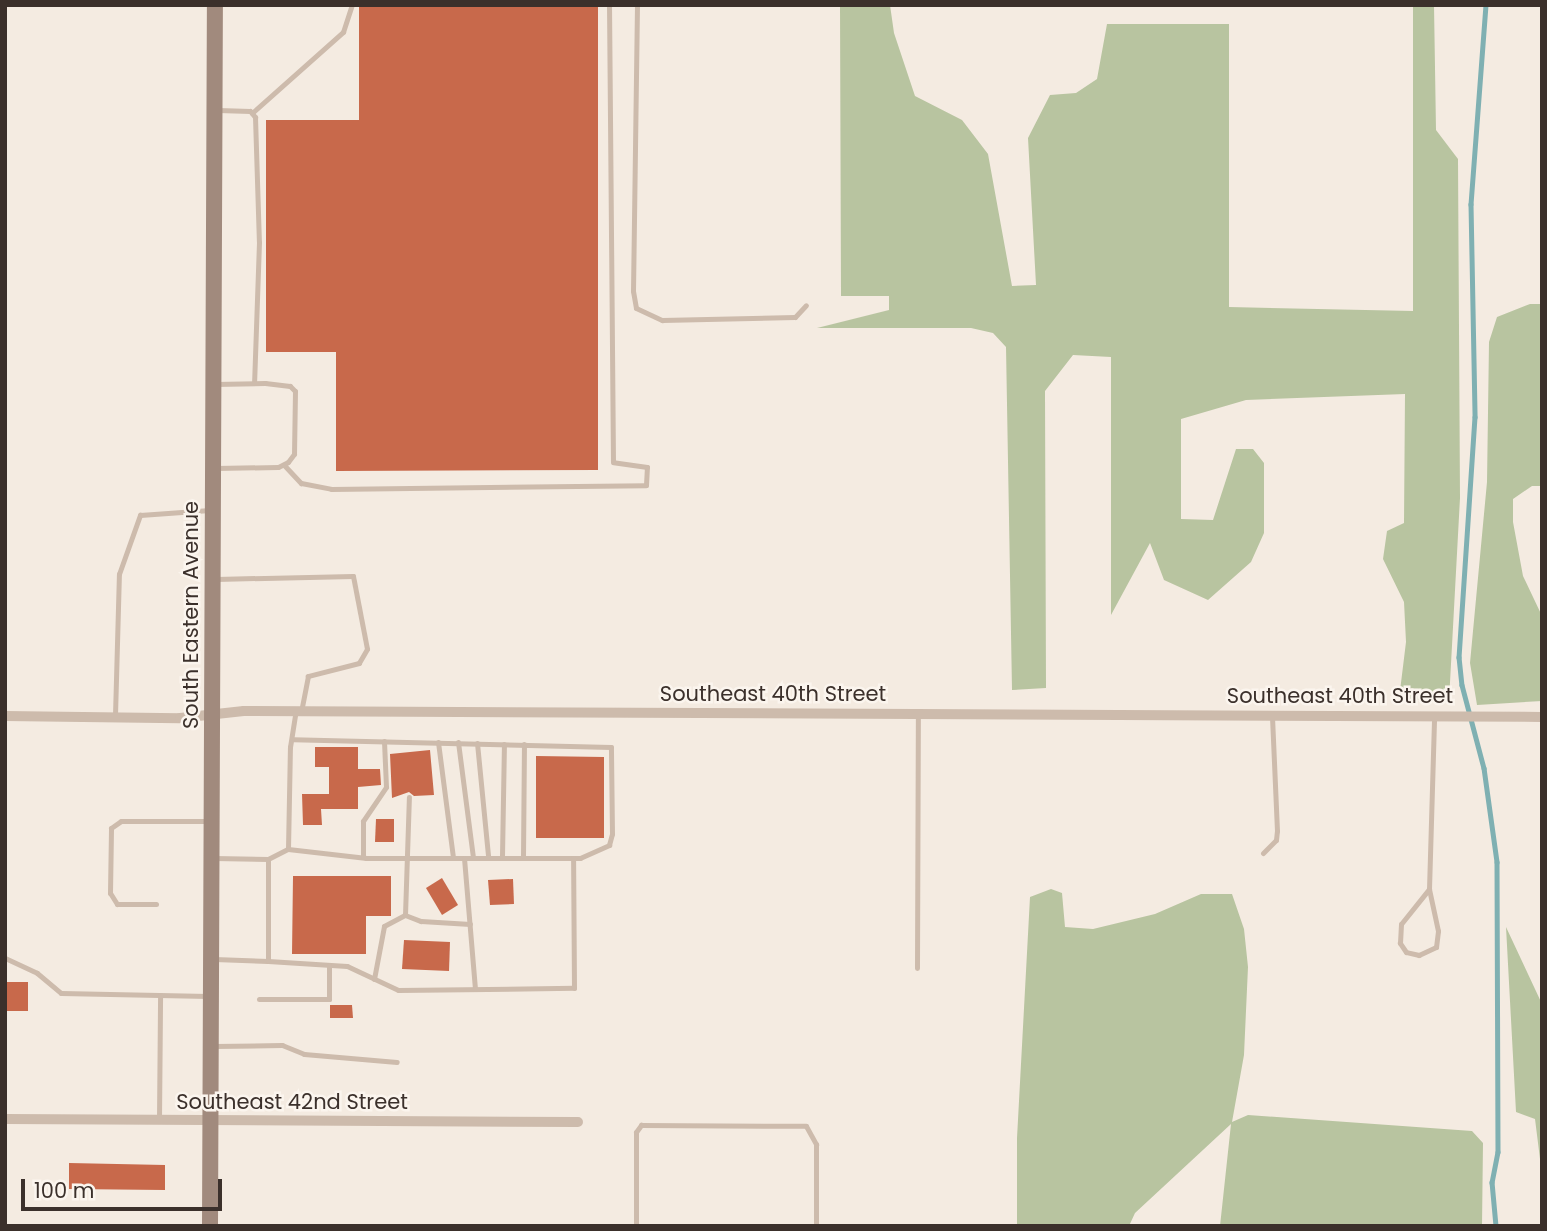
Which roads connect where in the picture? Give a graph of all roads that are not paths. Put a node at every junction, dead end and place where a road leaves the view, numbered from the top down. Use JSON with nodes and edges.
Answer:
{"nodes":[{"id":1,"x":215,"y":5,"type":"edge"},
{"id":2,"x":352,"y":5,"type":"edge"},
{"id":3,"x":609,"y":5,"type":"edge"},
{"id":4,"x":637,"y":5,"type":"edge"},
{"id":5,"x":215,"y":110,"type":"junction"},
{"id":6,"x":252,"y":113,"type":"junction"},
{"id":7,"x":806,"y":305,"type":"dead end"},
{"id":8,"x":254,"y":383,"type":"junction"},
{"id":9,"x":214,"y":384,"type":"junction"},
{"id":10,"x":284,"y":465,"type":"junction"},
{"id":11,"x":213,"y":468,"type":"junction"},
{"id":12,"x":213,"y":510,"type":"junction"},
{"id":13,"x":213,"y":579,"type":"junction"},
{"id":14,"x":299,"y":711,"type":"junction"},
{"id":15,"x":211,"y":714,"type":"junction"},
{"id":16,"x":918,"y":714,"type":"junction"},
{"id":17,"x":114,"y":715,"type":"junction"},
{"id":18,"x":1272,"y":715,"type":"junction"},
{"id":19,"x":5,"y":716,"type":"edge"},
{"id":20,"x":1434,"y":716,"type":"junction"},
{"id":21,"x":1542,"y":717,"type":"edge"},
{"id":22,"x":293,"y":739,"type":"junction"},
{"id":23,"x":384,"y":741,"type":"junction"},
{"id":24,"x":438,"y":742,"type":"junction"},
{"id":25,"x":458,"y":743,"type":"junction"},
{"id":26,"x":477,"y":743,"type":"junction"},
{"id":27,"x":504,"y":744,"type":"junction"},
{"id":28,"x":524,"y":744,"type":"junction"},
{"id":29,"x":409,"y":797,"type":"dead end"},
{"id":30,"x":212,"y":821,"type":"junction"},
{"id":31,"x":288,"y":849,"type":"junction"},
{"id":32,"x":1263,"y":853,"type":"dead end"},
{"id":33,"x":488,"y":856,"type":"junction"},
{"id":34,"x":502,"y":856,"type":"junction"},
{"id":35,"x":523,"y":856,"type":"junction"},
{"id":36,"x":212,"y":858,"type":"junction"},
{"id":37,"x":363,"y":858,"type":"junction"},
{"id":38,"x":409,"y":858,"type":"junction"},
{"id":39,"x":453,"y":858,"type":"junction"},
{"id":40,"x":464,"y":858,"type":"junction"},
{"id":41,"x":473,"y":858,"type":"junction"},
{"id":42,"x":573,"y":858,"type":"junction"},
{"id":43,"x":268,"y":859,"type":"junction"},
{"id":44,"x":1429,"y":889,"type":"junction"},
{"id":45,"x":156,"y":904,"type":"dead end"},
{"id":46,"x":405,"y":915,"type":"junction"},
{"id":47,"x":470,"y":924,"type":"junction"},
{"id":48,"x":5,"y":958,"type":"edge"},
{"id":49,"x":211,"y":959,"type":"junction"},
{"id":50,"x":268,"y":961,"type":"junction"},
{"id":51,"x":329,"y":965,"type":"junction"},
{"id":52,"x":917,"y":968,"type":"dead end"},
{"id":53,"x":374,"y":979,"type":"junction"},
{"id":54,"x":475,"y":989,"type":"junction"},
{"id":55,"x":160,"y":995,"type":"junction"},
{"id":56,"x":211,"y":996,"type":"junction"},
{"id":57,"x":260,"y":999,"type":"dead end"},
{"id":58,"x":211,"y":1046,"type":"junction"},
{"id":59,"x":397,"y":1062,"type":"dead end"},
{"id":60,"x":5,"y":1119,"type":"edge"},
{"id":61,"x":159,"y":1120,"type":"junction"},
{"id":62,"x":210,"y":1121,"type":"junction"},
{"id":63,"x":578,"y":1122,"type":"dead end"},
{"id":64,"x":210,"y":1226,"type":"edge"},
{"id":65,"x":636,"y":1226,"type":"edge"},
{"id":66,"x":816,"y":1226,"type":"edge"}],
"edges":[{"from":1,"to":5,"type":"main road","name":"South Eastern Avenue"},
{"from":2,"to":6,"type":"lane"},
{"from":3,"to":10,"type":"lane"},
{"from":4,"to":7,"type":"lane"},
{"from":5,"to":6,"type":"lane"},
{"from":5,"to":9,"type":"main road","name":"South Eastern Avenue"},
{"from":6,"to":8,"type":"lane"},
{"from":8,"to":9,"type":"lane"},
{"from":8,"to":10,"type":"lane"},
{"from":9,"to":11,"type":"main road","name":"South Eastern Avenue"},
{"from":10,"to":11,"type":"lane"},
{"from":11,"to":12,"type":"main road","name":"South Eastern Avenue"},
{"from":12,"to":13,"type":"main road","name":"South Eastern Avenue"},
{"from":12,"to":17,"type":"lane"},
{"from":13,"to":14,"type":"lane"},
{"from":13,"to":15,"type":"main road","name":"South Eastern Avenue"},
{"from":14,"to":15,"type":"street","name":"Southeast 40th Street"},
{"from":14,"to":16,"type":"street","name":"Southeast 40th Street"},
{"from":14,"to":22,"type":"lane"},
{"from":15,"to":17,"type":"street","name":"Southeast 40th Street"},
{"from":15,"to":30,"type":"main road","name":"South Eastern Avenue"},
{"from":16,"to":18,"type":"street","name":"Southeast 40th Street"},
{"from":16,"to":52,"type":"lane"},
{"from":17,"to":19,"type":"street","name":"Southeast 40th Street"},
{"from":18,"to":20,"type":"street","name":"Southeast 40th Street"},
{"from":18,"to":32,"type":"lane"},
{"from":20,"to":21,"type":"street","name":"Southeast 40th Street"},
{"from":20,"to":44,"type":"lane"},
{"from":22,"to":23,"type":"lane"},
{"from":22,"to":31,"type":"lane"},
{"from":23,"to":24,"type":"lane"},
{"from":23,"to":37,"type":"lane"},
{"from":24,"to":25,"type":"lane"},
{"from":24,"to":39,"type":"lane"},
{"from":25,"to":26,"type":"lane"},
{"from":25,"to":41,"type":"lane"},
{"from":26,"to":27,"type":"lane"},
{"from":26,"to":33,"type":"lane"},
{"from":27,"to":28,"type":"lane"},
{"from":27,"to":34,"type":"lane"},
{"from":28,"to":35,"type":"lane"},
{"from":28,"to":42,"type":"lane"},
{"from":29,"to":38,"type":"lane"},
{"from":30,"to":36,"type":"main road","name":"South Eastern Avenue"},
{"from":30,"to":45,"type":"lane"},
{"from":31,"to":37,"type":"lane"},
{"from":31,"to":43,"type":"lane"},
{"from":33,"to":34,"type":"lane"},
{"from":33,"to":41,"type":"lane"},
{"from":34,"to":35,"type":"lane"},
{"from":35,"to":42,"type":"lane"},
{"from":36,"to":43,"type":"lane"},
{"from":36,"to":49,"type":"main road","name":"South Eastern Avenue"},
{"from":37,"to":38,"type":"lane"},
{"from":38,"to":39,"type":"lane"},
{"from":38,"to":46,"type":"lane"},
{"from":39,"to":40,"type":"lane"},
{"from":40,"to":41,"type":"lane"},
{"from":40,"to":47,"type":"lane"},
{"from":42,"to":54,"type":"lane"},
{"from":43,"to":50,"type":"lane"},
{"from":44,"to":44,"type":"lane"},
{"from":46,"to":47,"type":"lane"},
{"from":46,"to":53,"type":"lane"},
{"from":47,"to":54,"type":"lane"},
{"from":48,"to":55,"type":"lane"},
{"from":49,"to":50,"type":"lane"},
{"from":49,"to":56,"type":"main road","name":"South Eastern Avenue"},
{"from":50,"to":51,"type":"lane"},
{"from":51,"to":53,"type":"lane"},
{"from":51,"to":57,"type":"lane"},
{"from":53,"to":54,"type":"lane"},
{"from":55,"to":56,"type":"lane"},
{"from":55,"to":61,"type":"lane"},
{"from":56,"to":58,"type":"main road","name":"South Eastern Avenue"},
{"from":58,"to":59,"type":"lane"},
{"from":58,"to":62,"type":"main road","name":"South Eastern Avenue"},
{"from":60,"to":61,"type":"street","name":"Southeast 42nd Street"},
{"from":61,"to":62,"type":"street","name":"Southeast 42nd Street"},
{"from":62,"to":63,"type":"street","name":"Southeast 42nd Street"},
{"from":62,"to":64,"type":"main road","name":"South Eastern Avenue"},
{"from":65,"to":66,"type":"lane"}]}
